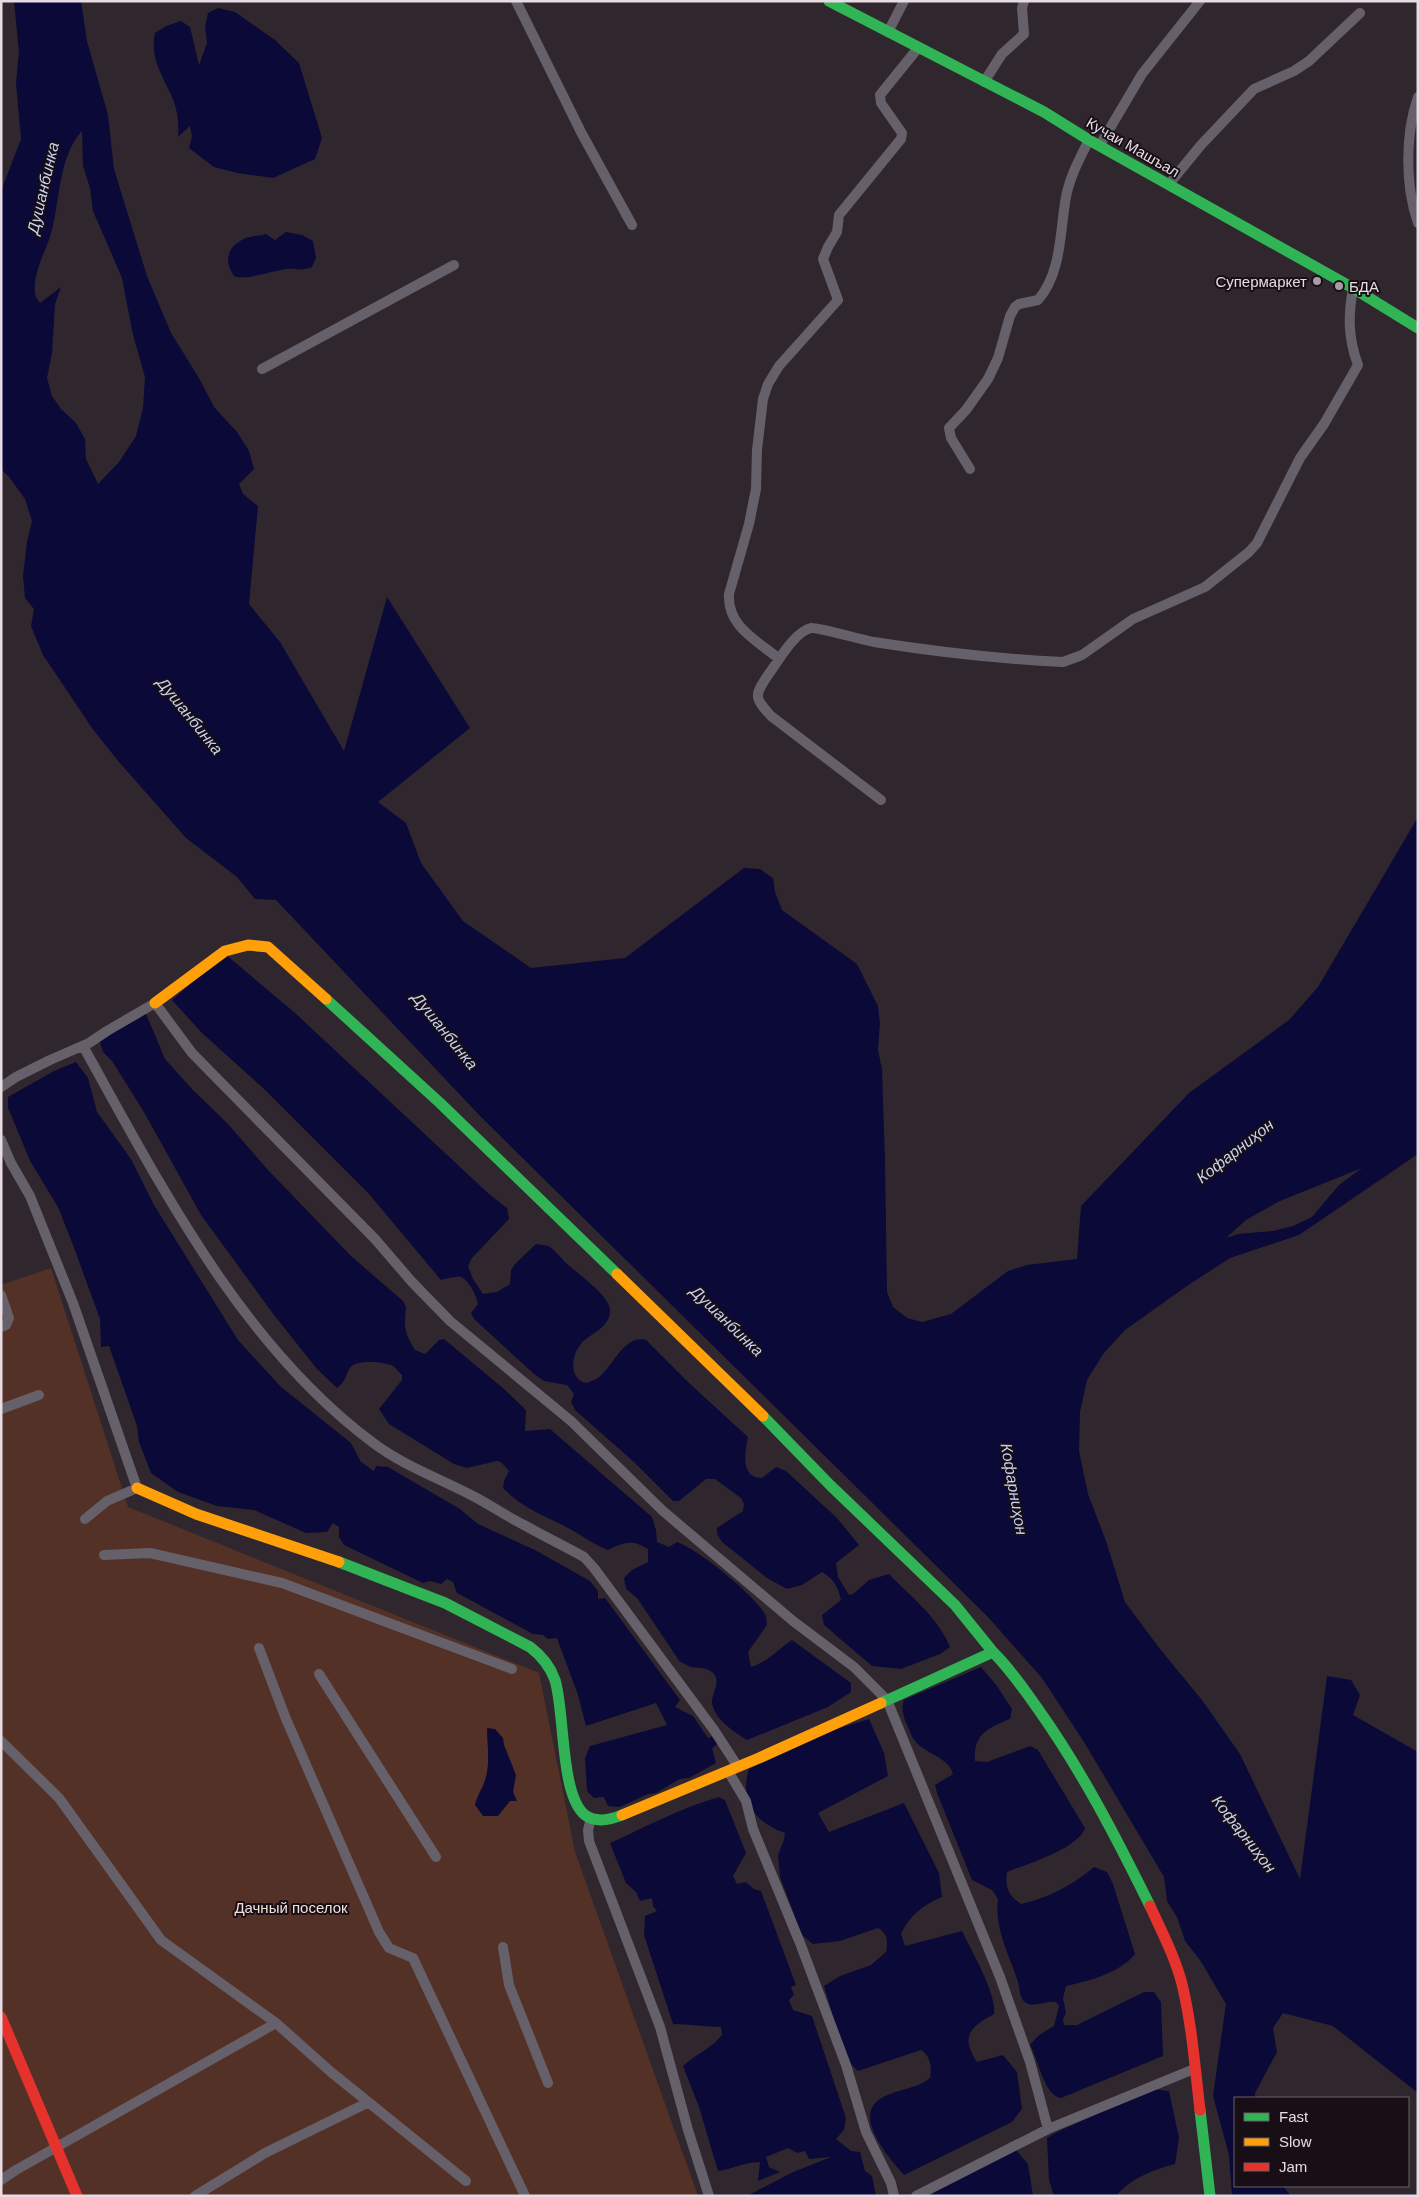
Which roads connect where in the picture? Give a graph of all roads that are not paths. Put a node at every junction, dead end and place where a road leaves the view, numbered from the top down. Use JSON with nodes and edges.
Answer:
{"nodes":[{"id":1,"x":516,"y":1,"type":"edge"},
{"id":2,"x":829,"y":1,"type":"edge"},
{"id":3,"x":904,"y":1,"type":"edge"},
{"id":4,"x":1024,"y":1,"type":"edge"},
{"id":5,"x":1200,"y":1,"type":"edge"},
{"id":6,"x":1360,"y":13,"type":"dead end"},
{"id":7,"x":888,"y":32,"type":"junction"},
{"id":8,"x":918,"y":48,"type":"junction"},
{"id":9,"x":984,"y":82,"type":"junction"},
{"id":10,"x":1418,"y":97,"type":"edge"},
{"id":11,"x":1094,"y":142,"type":"junction"},
{"id":12,"x":1169,"y":184,"type":"junction"},
{"id":13,"x":1418,"y":223,"type":"edge"},
{"id":14,"x":632,"y":225,"type":"dead end"},
{"id":15,"x":454,"y":265,"type":"dead end"},
{"id":16,"x":1353,"y":288,"type":"junction"},
{"id":17,"x":1418,"y":328,"type":"edge"},
{"id":18,"x":262,"y":369,"type":"dead end"},
{"id":19,"x":970,"y":469,"type":"dead end"},
{"id":20,"x":778,"y":658,"type":"junction"},
{"id":21,"x":881,"y":800,"type":"dead end"},
{"id":22,"x":155,"y":1003,"type":"junction"},
{"id":23,"x":83,"y":1046,"type":"junction"},
{"id":24,"x":1,"y":1087,"type":"edge"},
{"id":25,"x":1,"y":1140,"type":"edge"},
{"id":26,"x":1,"y":1295,"type":"edge"},
{"id":27,"x":1,"y":1327,"type":"edge"},
{"id":28,"x":39,"y":1395,"type":"dead end"},
{"id":29,"x":1,"y":1409,"type":"edge"},
{"id":30,"x":137,"y":1488,"type":"junction"},
{"id":31,"x":85,"y":1519,"type":"dead end"},
{"id":32,"x":104,"y":1555,"type":"dead end"},
{"id":33,"x":259,"y":1648,"type":"dead end"},
{"id":34,"x":993,"y":1652,"type":"junction"},
{"id":35,"x":512,"y":1669,"type":"dead end"},
{"id":36,"x":319,"y":1674,"type":"dead end"},
{"id":37,"x":887,"y":1700,"type":"junction"},
{"id":38,"x":1,"y":1740,"type":"edge"},
{"id":39,"x":733,"y":1769,"type":"junction"},
{"id":40,"x":591,"y":1818,"type":"junction"},
{"id":41,"x":436,"y":1857,"type":"dead end"},
{"id":42,"x":503,"y":1947,"type":"dead end"},
{"id":43,"x":1,"y":2017,"type":"edge"},
{"id":44,"x":276,"y":2023,"type":"junction"},
{"id":45,"x":1194,"y":2069,"type":"junction"},
{"id":46,"x":548,"y":2083,"type":"dead end"},
{"id":47,"x":368,"y":2102,"type":"junction"},
{"id":48,"x":1048,"y":2130,"type":"junction"},
{"id":49,"x":57,"y":2146,"type":"junction"},
{"id":50,"x":1,"y":2180,"type":"edge"},
{"id":51,"x":466,"y":2181,"type":"dead end"},
{"id":52,"x":77,"y":2196,"type":"edge"},
{"id":53,"x":195,"y":2196,"type":"edge"},
{"id":54,"x":525,"y":2196,"type":"edge"},
{"id":55,"x":709,"y":2196,"type":"edge"},
{"id":56,"x":894,"y":2196,"type":"edge"},
{"id":57,"x":916,"y":2196,"type":"edge"},
{"id":58,"x":1210,"y":2196,"type":"edge"}],
"edges":[{"from":1,"to":14,"type":"street"},
{"from":2,"to":7,"type":"street","name":"Кучаи Машъал"},
{"from":3,"to":7,"type":"street"},
{"from":4,"to":9,"type":"street"},
{"from":5,"to":11,"type":"street"},
{"from":6,"to":12,"type":"street"},
{"from":7,"to":8,"type":"street","name":"Кучаи Машъал"},
{"from":8,"to":9,"type":"street","name":"Кучаи Машъал"},
{"from":8,"to":20,"type":"street"},
{"from":9,"to":11,"type":"street","name":"Кучаи Машъал"},
{"from":10,"to":13,"type":"street"},
{"from":11,"to":12,"type":"street","name":"Кучаи Машъал"},
{"from":11,"to":19,"type":"street"},
{"from":12,"to":16,"type":"street","name":"Кучаи Машъал"},
{"from":15,"to":18,"type":"street"},
{"from":16,"to":17,"type":"street","name":"Кучаи Машъал"},
{"from":16,"to":20,"type":"street"},
{"from":20,"to":21,"type":"street"},
{"from":22,"to":23,"type":"street"},
{"from":22,"to":34,"type":"street"},
{"from":22,"to":37,"type":"street"},
{"from":23,"to":24,"type":"street"},
{"from":23,"to":39,"type":"street"},
{"from":25,"to":30,"type":"street"},
{"from":26,"to":27,"type":"street"},
{"from":28,"to":29,"type":"street"},
{"from":30,"to":31,"type":"street"},
{"from":30,"to":40,"type":"street"},
{"from":32,"to":35,"type":"street"},
{"from":33,"to":54,"type":"street"},
{"from":34,"to":37,"type":"street"},
{"from":34,"to":45,"type":"street"},
{"from":36,"to":41,"type":"street"},
{"from":37,"to":39,"type":"street"},
{"from":37,"to":48,"type":"street"},
{"from":38,"to":44,"type":"street"},
{"from":39,"to":40,"type":"street"},
{"from":39,"to":56,"type":"street"},
{"from":40,"to":55,"type":"street"},
{"from":42,"to":46,"type":"street"},
{"from":43,"to":49,"type":"street"},
{"from":44,"to":47,"type":"street"},
{"from":44,"to":49,"type":"street"},
{"from":45,"to":48,"type":"street"},
{"from":45,"to":58,"type":"street"},
{"from":47,"to":51,"type":"street"},
{"from":47,"to":53,"type":"street"},
{"from":48,"to":57,"type":"street"},
{"from":49,"to":50,"type":"street"},
{"from":49,"to":52,"type":"street"}]}
